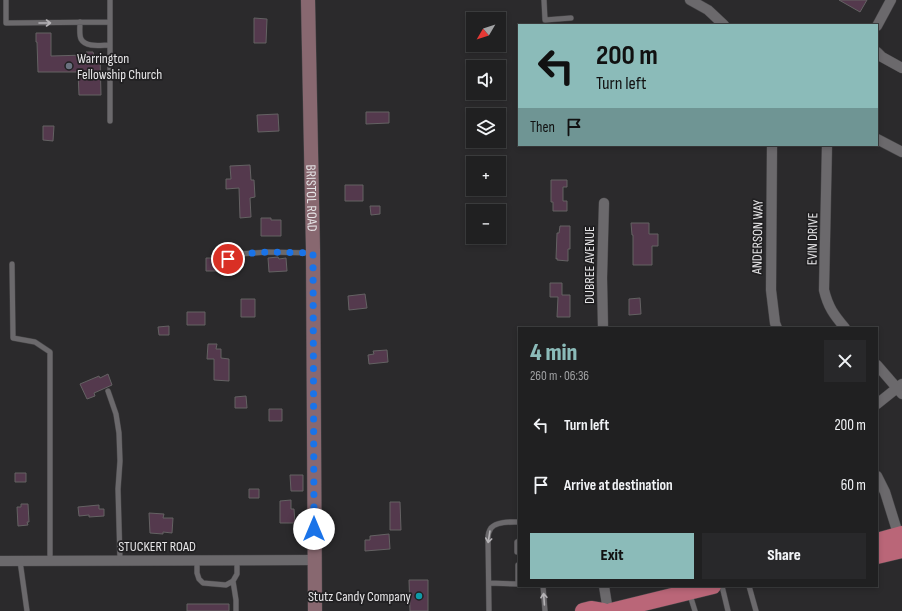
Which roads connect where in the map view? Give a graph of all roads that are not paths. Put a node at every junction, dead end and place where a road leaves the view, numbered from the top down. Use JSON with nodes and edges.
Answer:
{"nodes":[{"id":1,"x":6,"y":0,"type":"edge"},
{"id":2,"x":110,"y":0,"type":"edge"},
{"id":3,"x":308,"y":0,"type":"edge"},
{"id":4,"x":544,"y":0,"type":"edge"},
{"id":5,"x":690,"y":0,"type":"edge"},
{"id":6,"x":891,"y":0,"type":"edge"},
{"id":7,"x":571,"y":18,"type":"dead end"},
{"id":8,"x":80,"y":22,"type":"junction"},
{"id":9,"x":110,"y":22,"type":"junction"},
{"id":10,"x":723,"y":24,"type":"edge"},
{"id":11,"x":878,"y":24,"type":"edge"},
{"id":12,"x":110,"y":45,"type":"junction"},
{"id":13,"x":878,"y":53,"type":"edge"},
{"id":14,"x":902,"y":68,"type":"edge"},
{"id":15,"x":110,"y":121,"type":"dead end"},
{"id":16,"x":878,"y":140,"type":"edge"},
{"id":17,"x":772,"y":146,"type":"edge"},
{"id":18,"x":828,"y":146,"type":"edge"},
{"id":19,"x":902,"y":152,"type":"edge"},
{"id":20,"x":604,"y":203,"type":"dead end"},
{"id":21,"x":313,"y":253,"type":"junction"},
{"id":22,"x":228,"y":259,"type":"dead end"},
{"id":23,"x":12,"y":264,"type":"dead end"},
{"id":24,"x":603,"y":327,"type":"edge"},
{"id":25,"x":777,"y":327,"type":"edge"},
{"id":26,"x":844,"y":327,"type":"edge"},
{"id":27,"x":878,"y":366,"type":"edge"},
{"id":28,"x":900,"y":389,"type":"edge"},
{"id":29,"x":108,"y":391,"type":"dead end"},
{"id":30,"x":878,"y":403,"type":"edge"},
{"id":31,"x":878,"y":478,"type":"edge"},
{"id":32,"x":518,"y":522,"type":"edge"},
{"id":33,"x":878,"y":541,"type":"edge"},
{"id":34,"x":518,"y":542,"type":"edge"},
{"id":35,"x":901,"y":542,"type":"edge"},
{"id":36,"x":517,"y":552,"type":"dead end"},
{"id":37,"x":878,"y":555,"type":"edge"},
{"id":38,"x":120,"y":560,"type":"junction"},
{"id":39,"x":196,"y":560,"type":"junction"},
{"id":40,"x":237,"y":560,"type":"junction"},
{"id":41,"x":314,"y":560,"type":"junction"},
{"id":42,"x":0,"y":561,"type":"edge"},
{"id":43,"x":20,"y":561,"type":"junction"},
{"id":44,"x":50,"y":561,"type":"junction"},
{"id":45,"x":233,"y":581,"type":"junction"},
{"id":46,"x":489,"y":583,"type":"junction"},
{"id":47,"x":518,"y":584,"type":"edge"},
{"id":48,"x":543,"y":587,"type":"edge"},
{"id":49,"x":604,"y":587,"type":"edge"},
{"id":50,"x":709,"y":587,"type":"edge"},
{"id":51,"x":722,"y":587,"type":"edge"},
{"id":52,"x":749,"y":587,"type":"edge"},
{"id":53,"x":689,"y":592,"type":"junction"},
{"id":54,"x":27,"y":611,"type":"edge"},
{"id":55,"x":236,"y":611,"type":"edge"},
{"id":56,"x":315,"y":611,"type":"edge"},
{"id":57,"x":489,"y":611,"type":"edge"},
{"id":58,"x":545,"y":611,"type":"edge"},
{"id":59,"x":584,"y":611,"type":"edge"},
{"id":60,"x":603,"y":611,"type":"edge"},
{"id":61,"x":608,"y":611,"type":"edge"},
{"id":62,"x":611,"y":611,"type":"edge"},
{"id":63,"x":695,"y":611,"type":"edge"},
{"id":64,"x":728,"y":611,"type":"edge"},
{"id":65,"x":756,"y":611,"type":"edge"}],
"edges":[{"from":1,"to":8,"type":"lane","one_way":true},
{"from":2,"to":9,"type":"lane"},
{"from":3,"to":21,"type":"main road","name":"BRISTOL ROAD"},
{"from":4,"to":7,"type":"lane"},
{"from":5,"to":10,"type":"street"},
{"from":6,"to":11,"type":"street"},
{"from":8,"to":9,"type":"lane"},
{"from":8,"to":12,"type":"lane"},
{"from":9,"to":12,"type":"lane"},
{"from":12,"to":15,"type":"lane"},
{"from":13,"to":14,"type":"street"},
{"from":16,"to":19,"type":"street"},
{"from":17,"to":25,"type":"street","name":"ANDERSON WAY"},
{"from":18,"to":26,"type":"street","name":"EVIN DRIVE"},
{"from":20,"to":24,"type":"street","name":"DUBREE AVENUE"},
{"from":21,"to":22,"type":"lane"},
{"from":21,"to":41,"type":"main road","name":"BRISTOL ROAD"},
{"from":23,"to":44,"type":"lane"},
{"from":27,"to":28,"type":"street"},
{"from":28,"to":30,"type":"street"},
{"from":29,"to":38,"type":"lane"},
{"from":31,"to":35,"type":"street"},
{"from":32,"to":46,"type":"lane","one_way":true},
{"from":33,"to":35,"type":"highway"},
{"from":34,"to":36,"type":"lane"},
{"from":35,"to":37,"type":"highway"},
{"from":38,"to":39,"type":"street","name":"STUCKERT ROAD"},
{"from":38,"to":44,"type":"street","name":"STUCKERT ROAD"},
{"from":39,"to":40,"type":"street","name":"STUCKERT ROAD"},
{"from":39,"to":45,"type":"lane"},
{"from":40,"to":41,"type":"street","name":"STUCKERT ROAD"},
{"from":40,"to":45,"type":"lane"},
{"from":41,"to":56,"type":"main road","name":"BRISTOL ROAD"},
{"from":42,"to":43,"type":"street","name":"STUCKERT ROAD"},
{"from":43,"to":44,"type":"street","name":"STUCKERT ROAD"},
{"from":43,"to":54,"type":"lane"},
{"from":45,"to":55,"type":"lane"},
{"from":46,"to":47,"type":"lane"},
{"from":46,"to":57,"type":"lane"},
{"from":58,"to":48,"type":"lane","one_way":true},
{"from":49,"to":61,"type":"street"},
{"from":50,"to":53,"type":"highway"},
{"from":51,"to":64,"type":"lane"},
{"from":52,"to":65,"type":"lane"},
{"from":53,"to":62,"type":"highway"},
{"from":53,"to":63,"type":"lane"},
{"from":59,"to":60,"type":"highway"}]}
